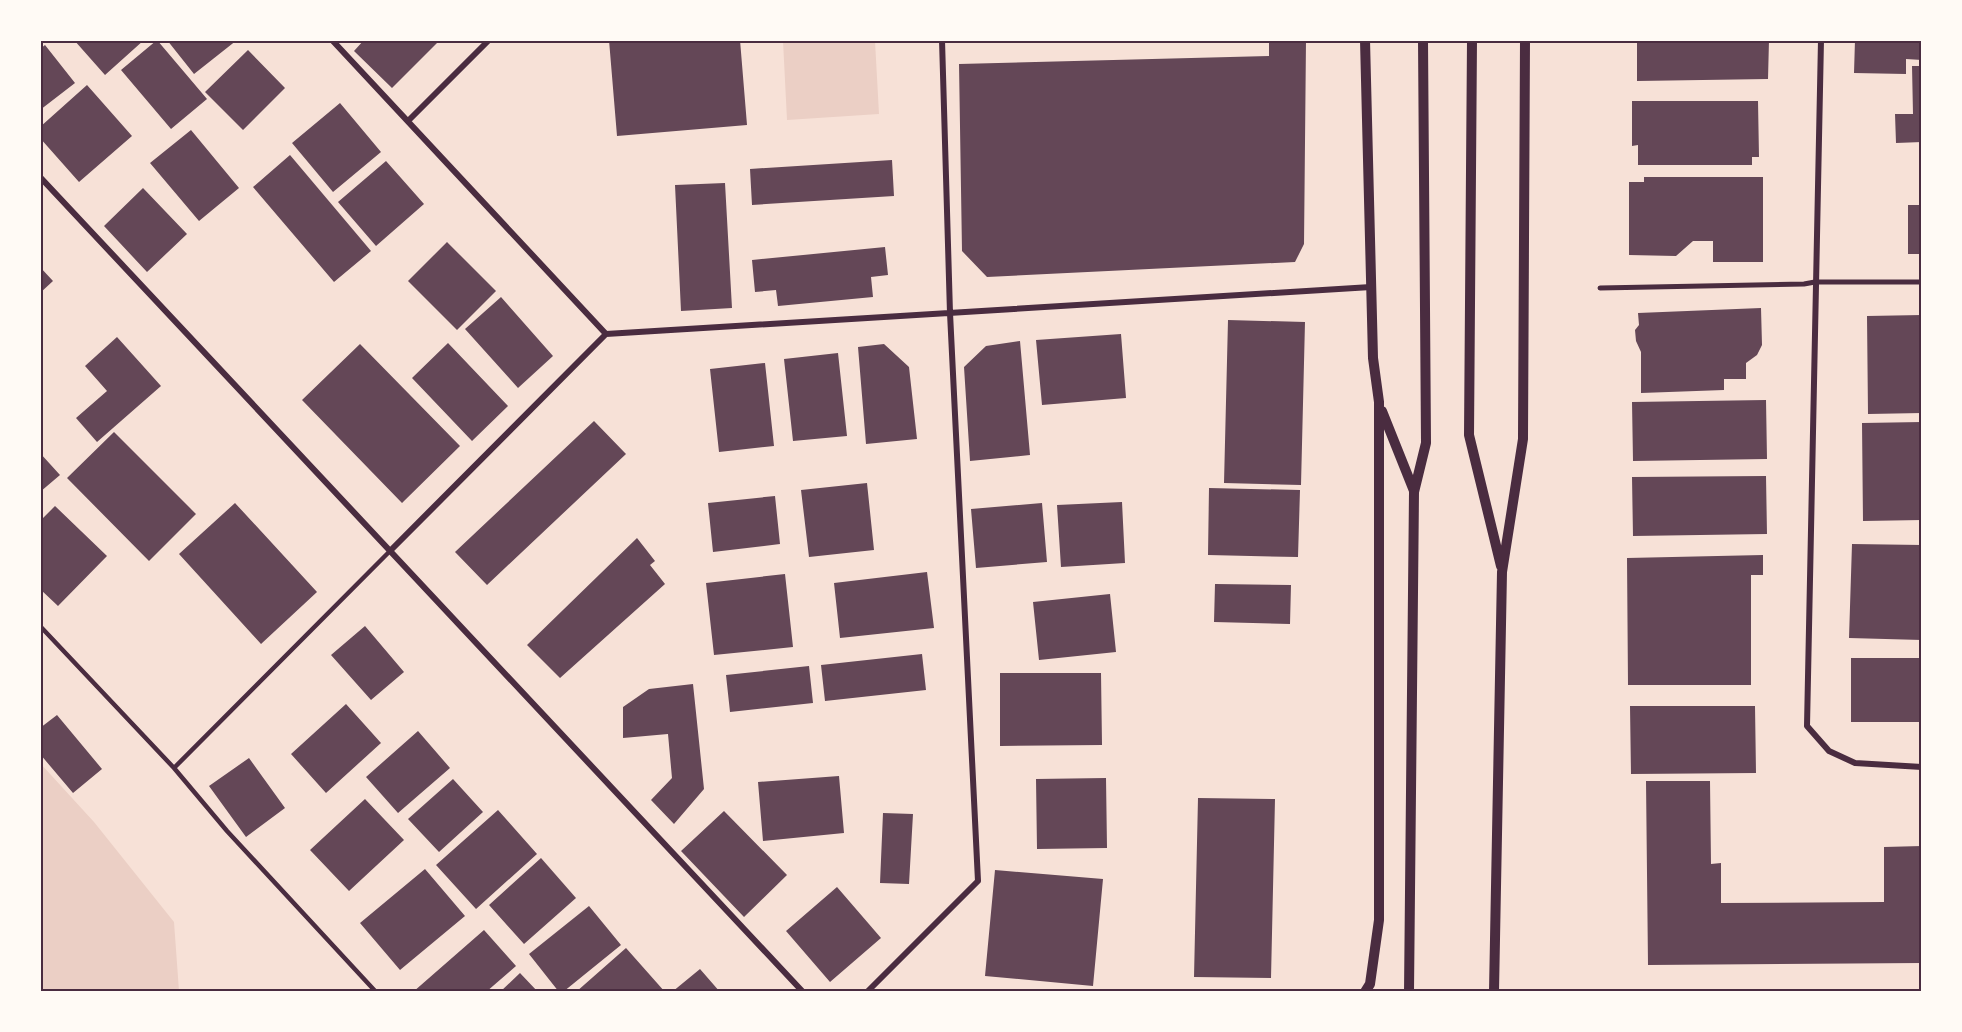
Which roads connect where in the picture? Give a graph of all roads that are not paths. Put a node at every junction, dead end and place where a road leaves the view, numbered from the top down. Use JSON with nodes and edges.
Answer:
{"nodes":[{"id":1,"x":332,"y":40,"type":"edge"},
{"id":2,"x":489,"y":40,"type":"edge"},
{"id":3,"x":942,"y":40,"type":"edge"},
{"id":4,"x":1365,"y":40,"type":"edge"},
{"id":5,"x":1423,"y":40,"type":"edge"},
{"id":6,"x":1472,"y":40,"type":"edge"},
{"id":7,"x":1525,"y":40,"type":"edge"},
{"id":8,"x":1821,"y":40,"type":"edge"},
{"id":9,"x":408,"y":121,"type":"junction"},
{"id":10,"x":40,"y":177,"type":"edge"},
{"id":11,"x":1815,"y":282,"type":"junction"},
{"id":12,"x":1922,"y":282,"type":"edge"},
{"id":13,"x":1371,"y":287,"type":"junction"},
{"id":14,"x":1600,"y":288,"type":"dead end"},
{"id":15,"x":950,"y":313,"type":"junction"},
{"id":16,"x":606,"y":334,"type":"junction"},
{"id":17,"x":1379,"y":402,"type":"junction"},
{"id":18,"x":1414,"y":492,"type":"junction"},
{"id":19,"x":390,"y":551,"type":"junction"},
{"id":20,"x":1502,"y":572,"type":"junction"},
{"id":21,"x":40,"y":626,"type":"edge"},
{"id":22,"x":1922,"y":767,"type":"edge"},
{"id":23,"x":174,"y":768,"type":"junction"},
{"id":24,"x":376,"y":992,"type":"edge"},
{"id":25,"x":803,"y":992,"type":"edge"},
{"id":26,"x":867,"y":992,"type":"edge"},
{"id":27,"x":1365,"y":992,"type":"edge"},
{"id":28,"x":1409,"y":992,"type":"edge"},
{"id":29,"x":1494,"y":992,"type":"edge"}],
"edges":[{"from":1,"to":9,"type":"street"},
{"from":2,"to":9,"type":"street"},
{"from":3,"to":15,"type":"street"},
{"from":4,"to":13,"type":"street"},
{"from":5,"to":18,"type":"street"},
{"from":6,"to":20,"type":"street"},
{"from":7,"to":20,"type":"street"},
{"from":8,"to":11,"type":"street"},
{"from":9,"to":16,"type":"street"},
{"from":10,"to":19,"type":"street"},
{"from":11,"to":12,"type":"street"},
{"from":11,"to":14,"type":"street"},
{"from":11,"to":22,"type":"street"},
{"from":13,"to":15,"type":"street"},
{"from":13,"to":17,"type":"street"},
{"from":15,"to":16,"type":"street"},
{"from":15,"to":26,"type":"street"},
{"from":16,"to":19,"type":"street"},
{"from":17,"to":18,"type":"street"},
{"from":17,"to":27,"type":"street"},
{"from":18,"to":28,"type":"street"},
{"from":19,"to":23,"type":"lane"},
{"from":19,"to":25,"type":"street"},
{"from":20,"to":29,"type":"street"},
{"from":21,"to":23,"type":"lane"},
{"from":23,"to":24,"type":"lane"}]}
